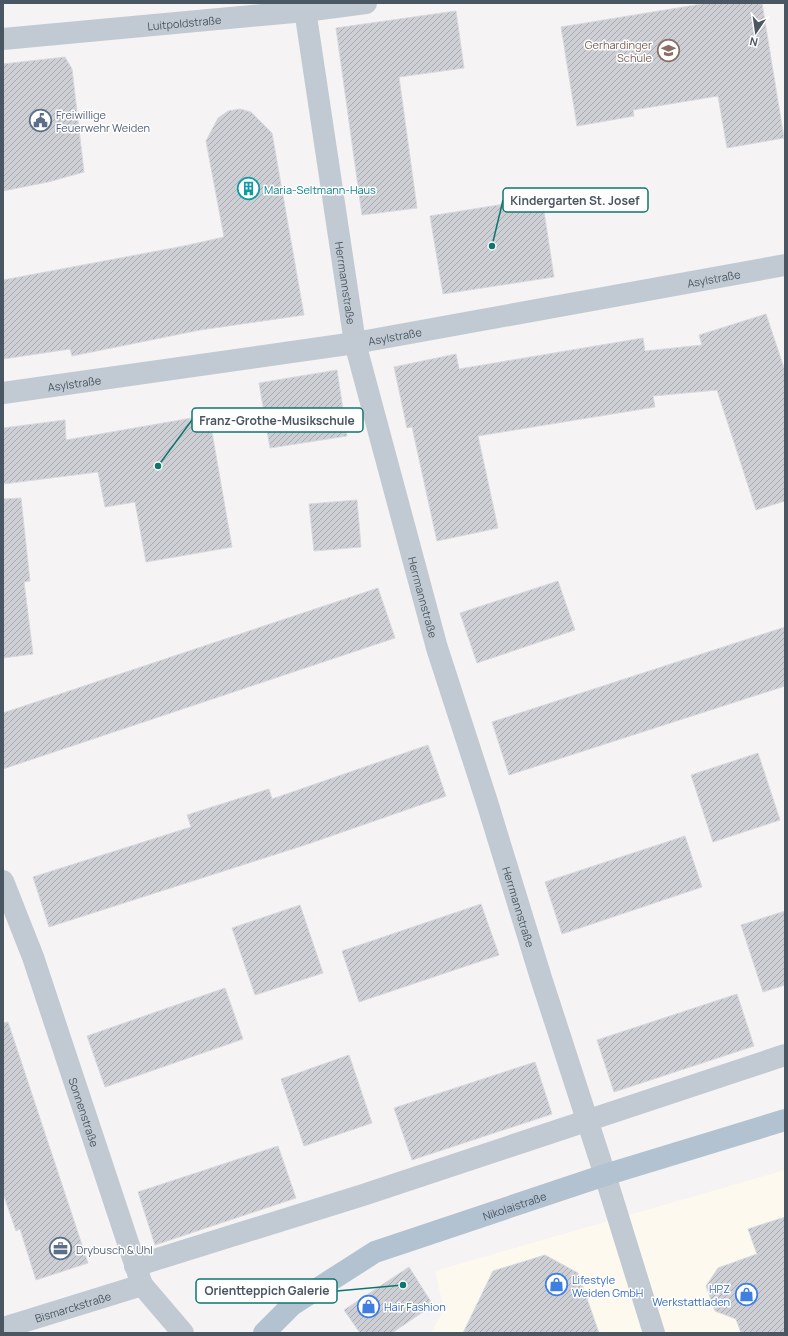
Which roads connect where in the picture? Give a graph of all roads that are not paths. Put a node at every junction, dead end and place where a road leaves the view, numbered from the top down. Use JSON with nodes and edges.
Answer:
{"nodes":[{"id":1,"x":366,"y":3,"type":"edge"},
{"id":2,"x":305,"y":7,"type":"edge"},
{"id":3,"x":3,"y":39,"type":"edge"},
{"id":4,"x":785,"y":266,"type":"edge"},
{"id":5,"x":355,"y":343,"type":"junction"},
{"id":6,"x":3,"y":393,"type":"edge"},
{"id":7,"x":3,"y":881,"type":"edge"},
{"id":8,"x":785,"y":1055,"type":"edge"},
{"id":9,"x":785,"y":1120,"type":"edge"},
{"id":10,"x":588,"y":1121,"type":"junction"},
{"id":11,"x":605,"y":1176,"type":"junction"},
{"id":12,"x":138,"y":1275,"type":"junction"},
{"id":13,"x":3,"y":1328,"type":"edge"},
{"id":14,"x":182,"y":1333,"type":"edge"},
{"id":15,"x":264,"y":1333,"type":"edge"},
{"id":16,"x":654,"y":1333,"type":"edge"}],
"edges":[{"from":1,"to":2,"type":"street","name":"Luitpoldstraße"},
{"from":2,"to":3,"type":"street","name":"Luitpoldstraße"},
{"from":2,"to":5,"type":"street","name":"Herrmannstraße"},
{"from":4,"to":5,"type":"street","name":"Asylstraße"},
{"from":5,"to":6,"type":"street","name":"Asylstraße"},
{"from":5,"to":10,"type":"street","name":"Herrmannstraße"},
{"from":7,"to":12,"type":"street","name":"Sonnenstraße"},
{"from":8,"to":10,"type":"street","name":"Bismarckstraße"},
{"from":9,"to":11,"type":"main road","name":"Nikolaistraße"},
{"from":10,"to":11,"type":"street","name":"Herrmannstraße"},
{"from":10,"to":12,"type":"street","name":"Bismarckstraße"},
{"from":11,"to":15,"type":"main road","name":"Nikolaistraße"},
{"from":11,"to":16,"type":"street","name":"Herrmannstraße"},
{"from":12,"to":13,"type":"street","name":"Bismarckstraße"},
{"from":12,"to":14,"type":"street","name":"Sonnenstraße"}]}
